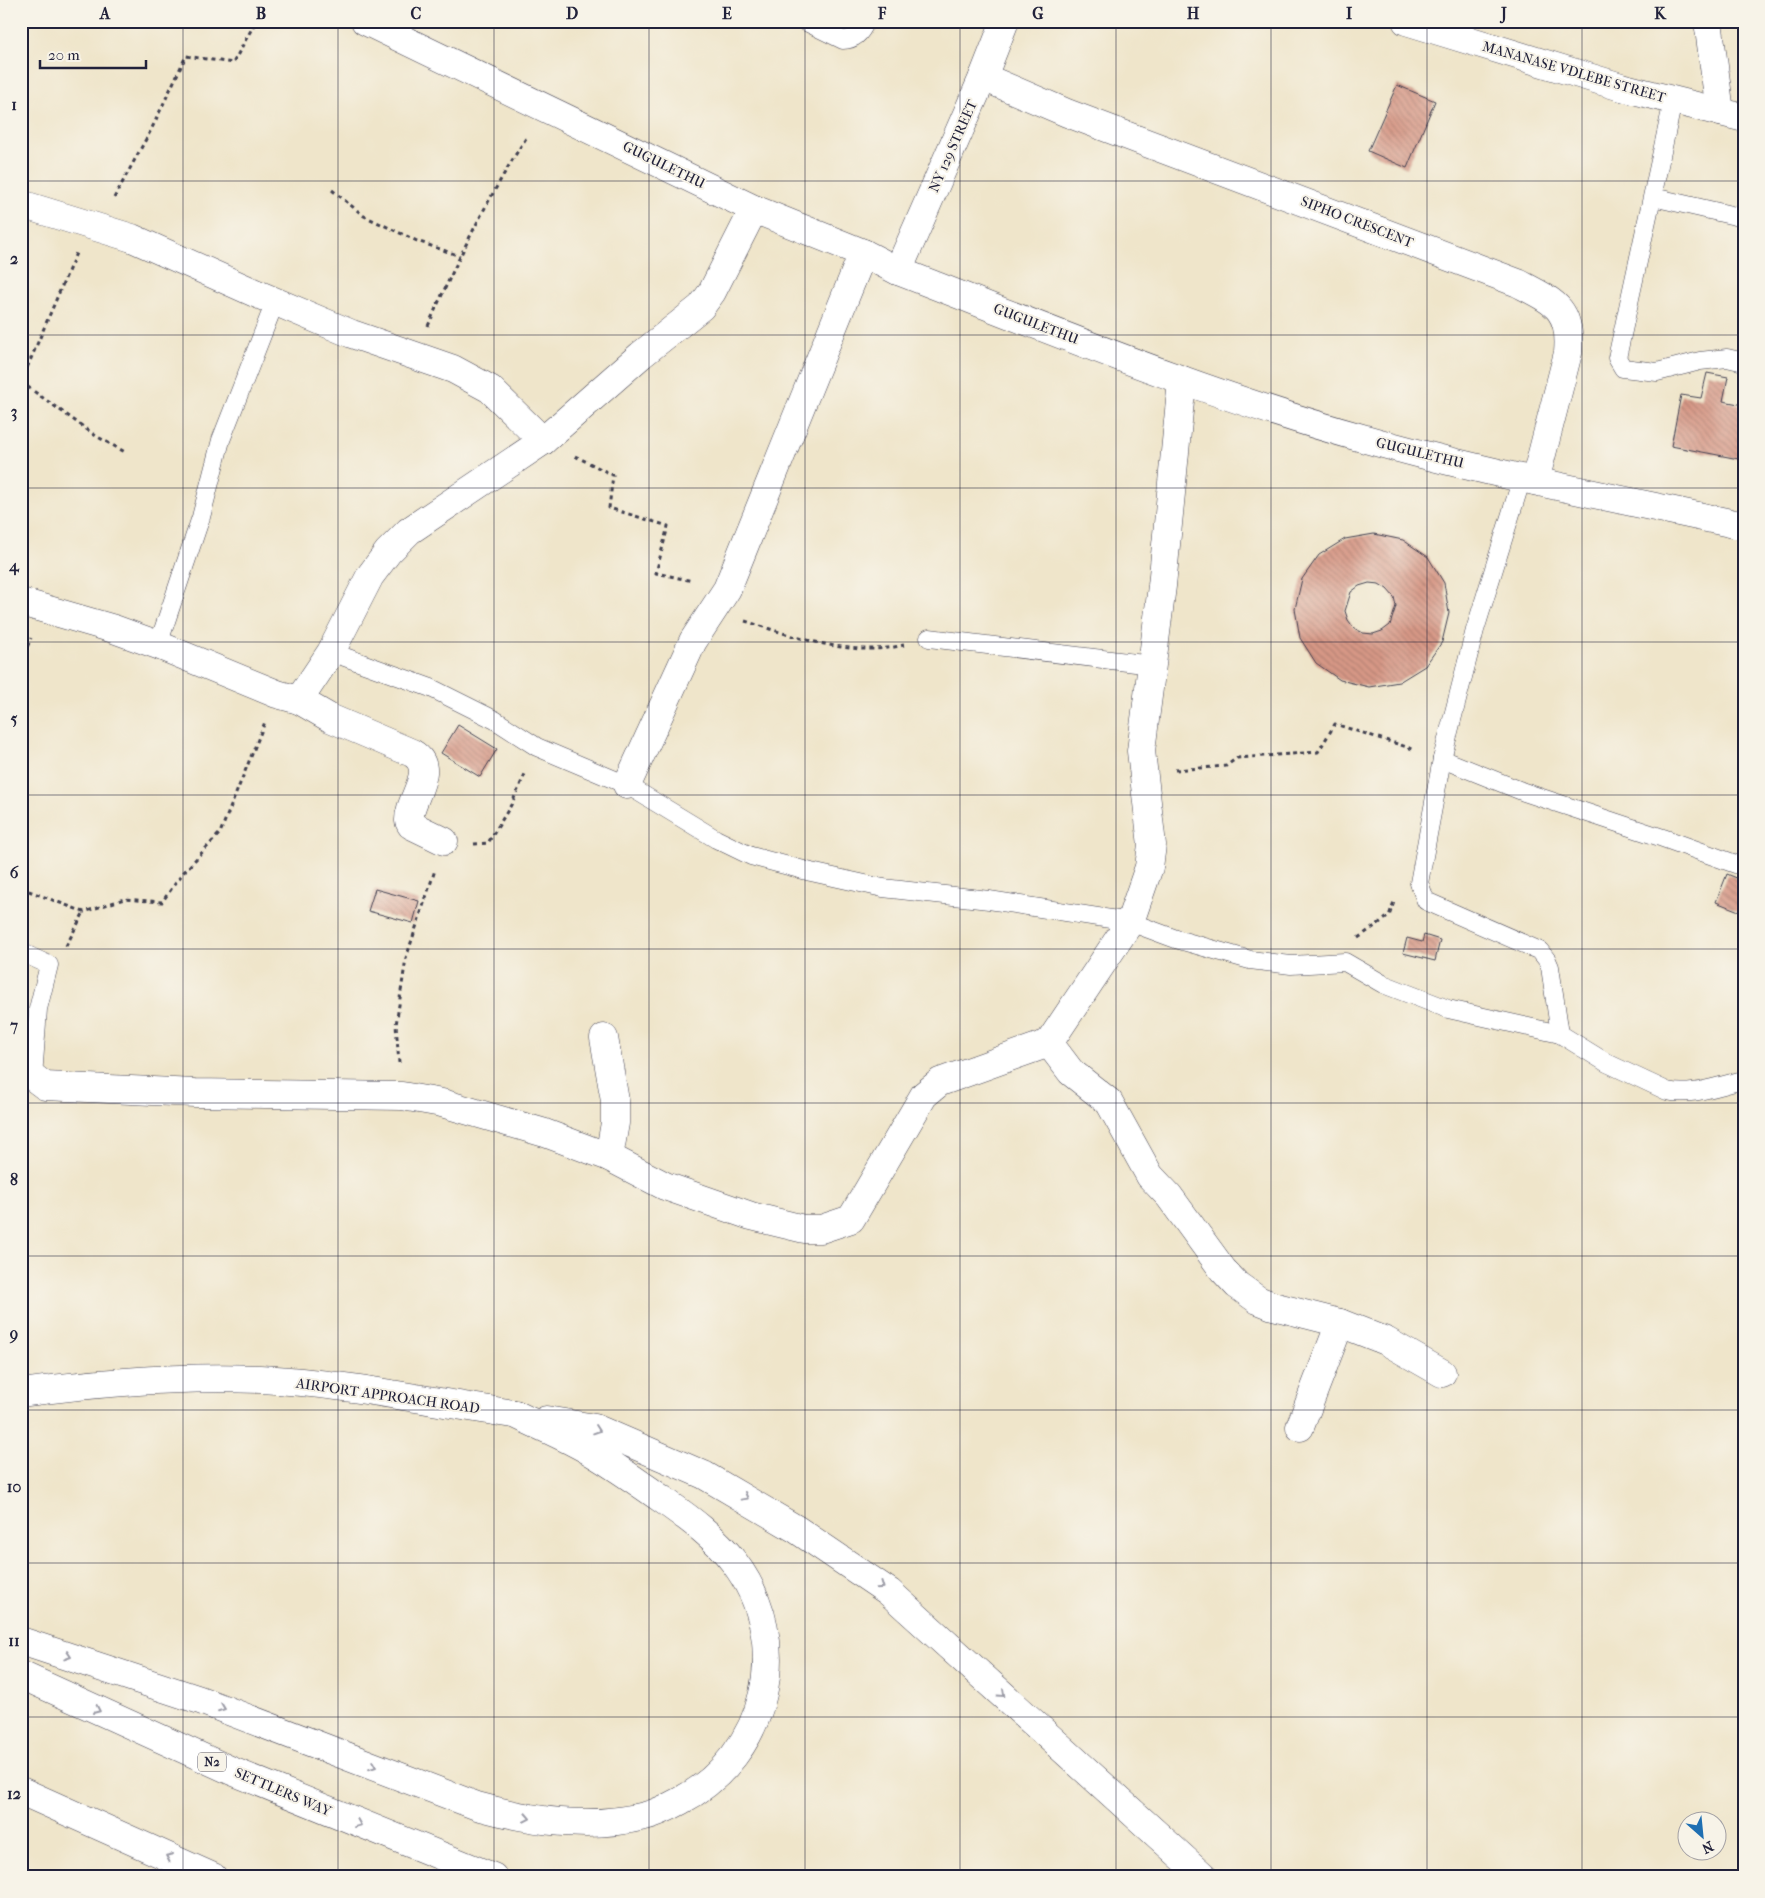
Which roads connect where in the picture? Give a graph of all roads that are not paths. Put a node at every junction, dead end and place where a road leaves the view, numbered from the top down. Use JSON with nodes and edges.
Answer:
{"nodes":[{"id":1,"x":365,"y":21,"type":"edge"},
{"id":2,"x":804,"y":21,"type":"edge"},
{"id":3,"x":866,"y":21,"type":"edge"},
{"id":4,"x":1005,"y":21,"type":"edge"},
{"id":5,"x":1406,"y":21,"type":"edge"},
{"id":6,"x":1708,"y":21,"type":"edge"},
{"id":7,"x":984,"y":77,"type":"junction"},
{"id":8,"x":1673,"y":101,"type":"junction"},
{"id":9,"x":1732,"y":115,"type":"edge"},
{"id":10,"x":1653,"y":197,"type":"junction"},
{"id":11,"x":21,"y":204,"type":"edge"},
{"id":12,"x":754,"y":209,"type":"junction"},
{"id":13,"x":1744,"y":218,"type":"edge"},
{"id":14,"x":862,"y":254,"type":"junction"},
{"id":15,"x":898,"y":270,"type":"junction"},
{"id":16,"x":275,"y":302,"type":"junction"},
{"id":17,"x":1744,"y":362,"type":"edge"},
{"id":18,"x":1182,"y":380,"type":"junction"},
{"id":19,"x":543,"y":441,"type":"junction"},
{"id":20,"x":1528,"y":479,"type":"junction"},
{"id":21,"x":1744,"y":526,"type":"edge"},
{"id":22,"x":21,"y":602,"type":"edge"},
{"id":23,"x":929,"y":638,"type":"road end"},
{"id":24,"x":158,"y":645,"type":"junction"},
{"id":25,"x":331,"y":652,"type":"junction"},
{"id":26,"x":1152,"y":665,"type":"junction"},
{"id":27,"x":288,"y":697,"type":"junction"},
{"id":28,"x":1442,"y":759,"type":"junction"},
{"id":29,"x":628,"y":785,"type":"junction"},
{"id":30,"x":444,"y":841,"type":"road end"},
{"id":31,"x":1744,"y":867,"type":"edge"},
{"id":32,"x":1130,"y":922,"type":"junction"},
{"id":33,"x":21,"y":952,"type":"edge"},
{"id":34,"x":1560,"y":1034,"type":"junction"},
{"id":35,"x":604,"y":1038,"type":"dead end"},
{"id":36,"x":1049,"y":1043,"type":"junction"},
{"id":37,"x":33,"y":1077,"type":"joint"},
{"id":38,"x":1744,"y":1080,"type":"edge"},
{"id":39,"x":609,"y":1157,"type":"junction"},
{"id":40,"x":1340,"y":1323,"type":"junction"},
{"id":41,"x":1442,"y":1373,"type":"dead end"},
{"id":42,"x":21,"y":1392,"type":"edge"},
{"id":43,"x":515,"y":1414,"type":"junction"},
{"id":44,"x":1300,"y":1427,"type":"dead end"},
{"id":45,"x":21,"y":1641,"type":"edge"},
{"id":46,"x":21,"y":1675,"type":"edge"},
{"id":47,"x":21,"y":1791,"type":"edge"},
{"id":48,"x":213,"y":1877,"type":"edge"},
{"id":49,"x":493,"y":1877,"type":"edge"},
{"id":50,"x":1204,"y":1877,"type":"edge"}],
"edges":[{"from":1,"to":12,"type":"main road","name":"GUGULETHU"},
{"from":2,"to":3,"type":"lane"},
{"from":4,"to":7,"type":"main road","name":"NY 129 STREET"},
{"from":5,"to":8,"type":"main road","name":"MANANASE VDLEBE STREET"},
{"from":6,"to":9,"type":"main road"},
{"from":7,"to":15,"type":"main road","name":"NY 129 STREET"},
{"from":7,"to":20,"type":"main road","name":"SIPHO CRESCENT"},
{"from":8,"to":9,"type":"main road","name":"MANANASE VDLEBE STREET"},
{"from":8,"to":10,"type":"lane"},
{"from":10,"to":13,"type":"lane"},
{"from":10,"to":17,"type":"lane"},
{"from":11,"to":16,"type":"main road"},
{"from":12,"to":14,"type":"main road","name":"GUGULETHU"},
{"from":12,"to":19,"type":"main road"},
{"from":14,"to":15,"type":"main road","name":"GUGULETHU"},
{"from":14,"to":29,"type":"main road"},
{"from":15,"to":18,"type":"main road","name":"GUGULETHU"},
{"from":16,"to":19,"type":"main road"},
{"from":16,"to":24,"type":"lane"},
{"from":18,"to":20,"type":"main road","name":"GUGULETHU"},
{"from":18,"to":26,"type":"main road"},
{"from":19,"to":25,"type":"main road"},
{"from":20,"to":21,"type":"main road","name":"GUGULETHU"},
{"from":20,"to":28,"type":"lane"},
{"from":22,"to":24,"type":"main road"},
{"from":23,"to":26,"type":"lane"},
{"from":24,"to":27,"type":"main road"},
{"from":25,"to":27,"type":"main road"},
{"from":25,"to":29,"type":"lane"},
{"from":26,"to":32,"type":"main road"},
{"from":27,"to":30,"type":"main road"},
{"from":28,"to":31,"type":"lane"},
{"from":28,"to":34,"type":"lane"},
{"from":29,"to":32,"type":"lane"},
{"from":32,"to":34,"type":"lane"},
{"from":32,"to":36,"type":"main road"},
{"from":33,"to":37,"type":"lane"},
{"from":34,"to":38,"type":"lane"},
{"from":35,"to":39,"type":"main road"},
{"from":36,"to":39,"type":"main road"},
{"from":36,"to":40,"type":"main road"},
{"from":37,"to":39,"type":"main road"},
{"from":40,"to":41,"type":"main road"},
{"from":40,"to":44,"type":"main road"},
{"from":42,"to":43,"type":"main road","name":"AIRPORT APPROACH ROAD"},
{"from":45,"to":43,"type":"main road","one_way":true},
{"from":43,"to":50,"type":"main road","name":"AIRPORT APPROACH ROAD","one_way":true},
{"from":46,"to":49,"type":"main road","name":"SETTLERS WAY","number":"N2","one_way":true},
{"from":48,"to":47,"type":"main road","one_way":true}]}
